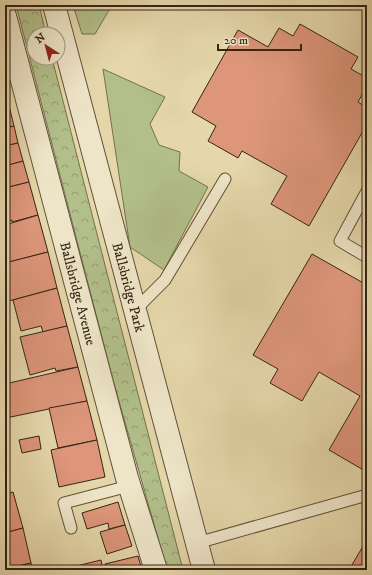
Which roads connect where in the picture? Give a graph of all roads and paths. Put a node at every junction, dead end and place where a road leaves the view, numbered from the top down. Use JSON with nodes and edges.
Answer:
{"nodes":[{"id":1,"x":54,"y":5,"type":"edge"},
{"id":2,"x":5,"y":16,"type":"edge"},
{"id":3,"x":9,"y":48,"type":"edge"},
{"id":4,"x":225,"y":179,"type":"dead end"},
{"id":5,"x":367,"y":191,"type":"edge"},
{"id":6,"x":367,"y":257,"type":"edge"},
{"id":7,"x":135,"y":310,"type":"junction"},
{"id":8,"x":129,"y":486,"type":"junction"},
{"id":9,"x":367,"y":495,"type":"edge"},
{"id":10,"x":71,"y":528,"type":"dead end"},
{"id":11,"x":197,"y":542,"type":"junction"},
{"id":12,"x":156,"y":570,"type":"edge"},
{"id":13,"x":204,"y":570,"type":"edge"}],
"edges":[{"from":1,"to":7,"type":"street","name":"Ballsbridge Park"},
{"from":2,"to":3,"type":"street","name":"Ballsbridge Avenue"},
{"from":3,"to":8,"type":"street","name":"Ballsbridge Avenue"},
{"from":4,"to":7,"type":"lane"},
{"from":5,"to":6,"type":"lane"},
{"from":7,"to":11,"type":"street","name":"Ballsbridge Park"},
{"from":8,"to":10,"type":"lane"},
{"from":8,"to":12,"type":"street","name":"Ballsbridge Avenue"},
{"from":9,"to":11,"type":"lane"},
{"from":11,"to":13,"type":"street","name":"Ballsbridge Park"}]}
